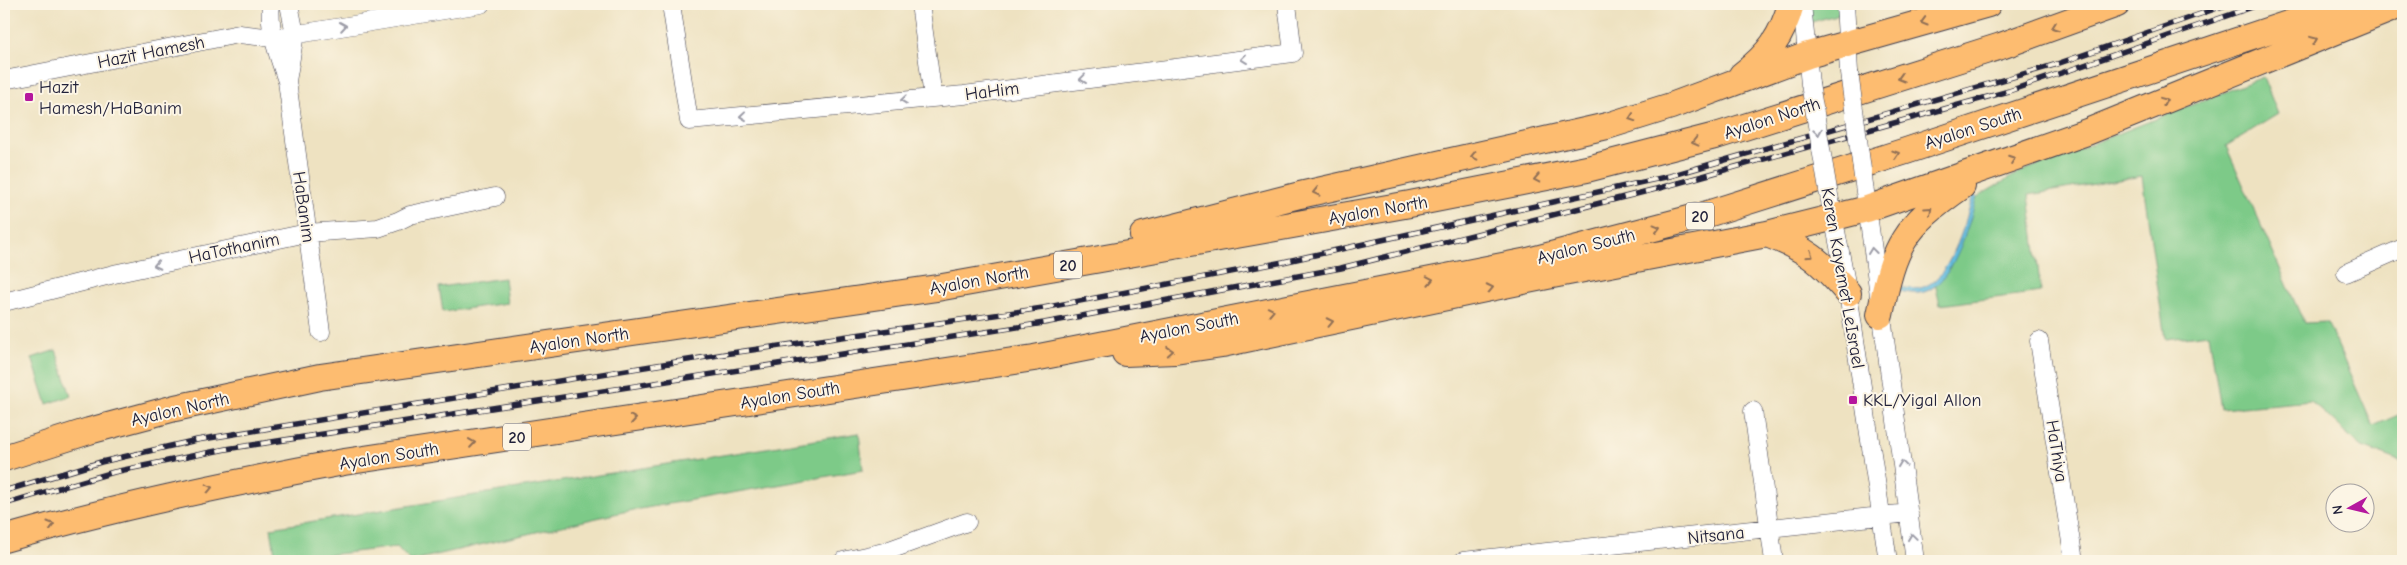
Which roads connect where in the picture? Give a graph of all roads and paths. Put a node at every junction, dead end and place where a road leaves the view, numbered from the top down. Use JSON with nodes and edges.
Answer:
{"nodes":[{"id":1,"x":481,"y":4,"type":"edge"},
{"id":2,"x":671,"y":4,"type":"edge"},
{"id":3,"x":920,"y":4,"type":"edge"},
{"id":4,"x":1287,"y":4,"type":"edge"},
{"id":5,"x":1792,"y":4,"type":"edge"},
{"id":6,"x":1802,"y":4,"type":"edge"},
{"id":7,"x":1845,"y":4,"type":"edge"},
{"id":8,"x":1988,"y":4,"type":"edge"},
{"id":9,"x":2117,"y":4,"type":"edge"},
{"id":10,"x":2348,"y":4,"type":"edge"},
{"id":11,"x":2403,"y":4,"type":"edge"},
{"id":12,"x":290,"y":8,"type":"edge"},
{"id":13,"x":270,"y":11,"type":"edge"},
{"id":14,"x":239,"y":34,"type":"junction"},
{"id":15,"x":295,"y":34,"type":"junction"},
{"id":16,"x":274,"y":38,"type":"junction"},
{"id":17,"x":1848,"y":42,"type":"junction"},
{"id":18,"x":1808,"y":55,"type":"junction"},
{"id":19,"x":4,"y":80,"type":"edge"},
{"id":20,"x":287,"y":81,"type":"junction"},
{"id":21,"x":1728,"y":86,"type":"junction"},
{"id":22,"x":932,"y":97,"type":"junction"},
{"id":23,"x":1988,"y":168,"type":"junction"},
{"id":24,"x":495,"y":197,"type":"dead end"},
{"id":25,"x":1867,"y":209,"type":"junction"},
{"id":26,"x":1833,"y":217,"type":"junction"},
{"id":27,"x":307,"y":233,"type":"junction"},
{"id":28,"x":1767,"y":234,"type":"junction"},
{"id":29,"x":2403,"y":248,"type":"edge"},
{"id":30,"x":2346,"y":273,"type":"dead end"},
{"id":31,"x":937,"y":288,"type":"junction"},
{"id":32,"x":1848,"y":293,"type":"junction"},
{"id":33,"x":4,"y":302,"type":"edge"},
{"id":34,"x":1880,"y":315,"type":"junction"},
{"id":35,"x":321,"y":332,"type":"dead end"},
{"id":36,"x":2040,"y":341,"type":"dead end"},
{"id":37,"x":1034,"y":358,"type":"junction"},
{"id":38,"x":1753,"y":411,"type":"dead end"},
{"id":39,"x":4,"y":458,"type":"edge"},
{"id":40,"x":1908,"y":513,"type":"junction"},
{"id":41,"x":1882,"y":516,"type":"junction"},
{"id":42,"x":967,"y":522,"type":"dead end"},
{"id":43,"x":1769,"y":530,"type":"junction"},
{"id":44,"x":4,"y":539,"type":"edge"},
{"id":45,"x":843,"y":561,"type":"edge"},
{"id":46,"x":1463,"y":561,"type":"edge"},
{"id":47,"x":1774,"y":561,"type":"edge"},
{"id":48,"x":1888,"y":561,"type":"edge"},
{"id":49,"x":1915,"y":561,"type":"edge"},
{"id":50,"x":2074,"y":561,"type":"edge"}],
"edges":[{"from":15,"to":1,"type":"street","name":"Hazit Hamesh","one_way":true},
{"from":22,"to":2,"type":"street","name":"HaHim","one_way":true},
{"from":3,"to":22,"type":"street"},
{"from":4,"to":22,"type":"street","name":"HaHim","one_way":true},
{"from":5,"to":21,"type":"highway"},
{"from":6,"to":18,"type":"street","name":"Keren Kayemet LeIsrael"},
{"from":7,"to":17,"type":"street","name":"Keren Kayemet LeIsrael"},
{"from":8,"to":17,"type":"highway","one_way":true},
{"from":9,"to":31,"type":"highway","name":"Ayalon North","number":"20","one_way":true},
{"from":37,"to":10,"type":"highway","name":"Ayalon South","number":"20","one_way":true},
{"from":23,"to":11,"type":"highway","one_way":true},
{"from":12,"to":13,"type":"street","name":"Hazit Hamesh"},
{"from":12,"to":15,"type":"street","name":"HaBanim"},
{"from":13,"to":14,"type":"street","name":"Hazit Hamesh"},
{"from":13,"to":16,"type":"street","name":"HaBanim"},
{"from":14,"to":16,"type":"street","name":"Hazit Hamesh"},
{"from":14,"to":19,"type":"street","name":"Hazit Hamesh"},
{"from":15,"to":16,"type":"street","name":"Hazit Hamesh"},
{"from":15,"to":20,"type":"street","name":"HaBanim"},
{"from":16,"to":20,"type":"street","name":"HaBanim"},
{"from":17,"to":18,"type":"highway"},
{"from":17,"to":25,"type":"street","name":"Keren Kayemet LeIsrael","bridge":true},
{"from":18,"to":21,"type":"highway"},
{"from":18,"to":26,"type":"street","name":"Keren Kayemet LeIsrael","one_way":true,"bridge":true},
{"from":20,"to":27,"type":"street","name":"HaBanim"},
{"from":21,"to":31,"type":"highway","one_way":true},
{"from":23,"to":25,"type":"highway"},
{"from":34,"to":23,"type":"highway","one_way":true},
{"from":24,"to":27,"type":"street","name":"HaTothanim"},
{"from":25,"to":26,"type":"highway"},
{"from":34,"to":25,"type":"street","name":"Keren Kayemet LeIsrael","one_way":true},
{"from":26,"to":28,"type":"highway"},
{"from":26,"to":32,"type":"street","name":"Keren Kayemet LeIsrael"},
{"from":27,"to":33,"type":"street","name":"HaTothanim","one_way":true},
{"from":27,"to":35,"type":"street","name":"HaBanim"},
{"from":28,"to":32,"type":"highway","one_way":true},
{"from":37,"to":28,"type":"highway","one_way":true},
{"from":29,"to":30,"type":"street"},
{"from":31,"to":39,"type":"highway","name":"Ayalon North","number":"20"},
{"from":32,"to":41,"type":"street","name":"Keren Kayemet LeIsrael"},
{"from":40,"to":34,"type":"street","name":"Keren Kayemet LeIsrael","one_way":true},
{"from":36,"to":50,"type":"street","name":"HaThiya"},
{"from":44,"to":37,"type":"highway","name":"Ayalon South","number":"20","one_way":true},
{"from":38,"to":43,"type":"street"},
{"from":40,"to":41,"type":"street","name":"Nitsana"},
{"from":49,"to":40,"type":"street","name":"Keren Kayemet LeIsrael","one_way":true},
{"from":41,"to":43,"type":"street","name":"Nitsana"},
{"from":41,"to":48,"type":"street","name":"Keren Kayemet LeIsrael"},
{"from":42,"to":45,"type":"street"},
{"from":43,"to":46,"type":"street","name":"Nitsana"},
{"from":43,"to":47,"type":"street"}]}
